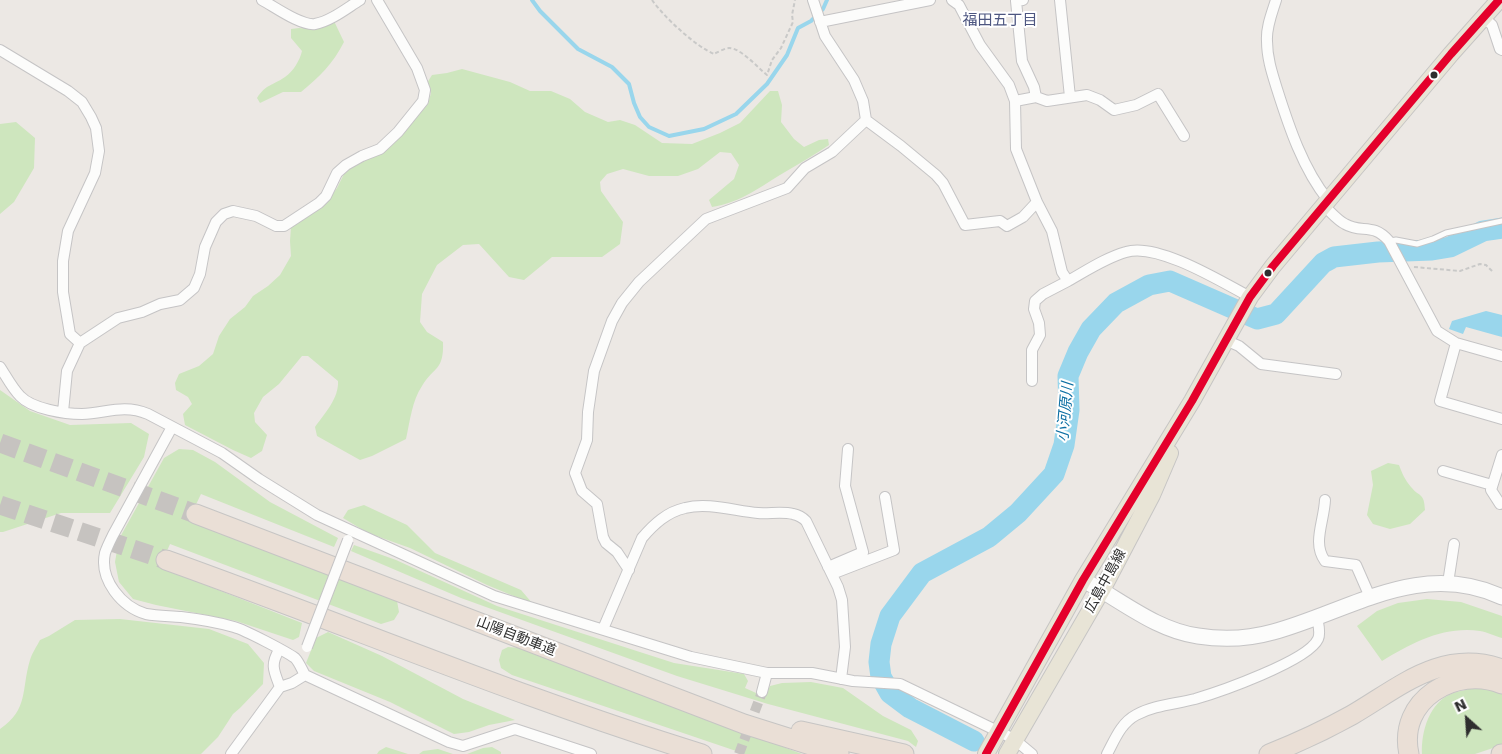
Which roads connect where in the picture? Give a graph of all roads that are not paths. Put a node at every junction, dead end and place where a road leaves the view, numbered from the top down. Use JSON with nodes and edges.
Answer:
{"nodes":[{"id":1,"x":262,"y":0,"type":"edge"},
{"id":2,"x":360,"y":0,"type":"edge"},
{"id":3,"x":377,"y":0,"type":"edge"},
{"id":4,"x":813,"y":0,"type":"edge"},
{"id":5,"x":930,"y":0,"type":"edge"},
{"id":6,"x":952,"y":0,"type":"edge"},
{"id":7,"x":1023,"y":0,"type":"edge"},
{"id":8,"x":1060,"y":0,"type":"edge"},
{"id":9,"x":1276,"y":0,"type":"edge"},
{"id":10,"x":1499,"y":0,"type":"edge"},
{"id":11,"x":1483,"y":17,"type":"junction"},
{"id":12,"x":820,"y":22,"type":"junction"},
{"id":13,"x":0,"y":50,"type":"edge"},
{"id":14,"x":1502,"y":50,"type":"edge"},
{"id":15,"x":1036,"y":97,"type":"junction"},
{"id":16,"x":1070,"y":98,"type":"junction"},
{"id":17,"x":1015,"y":101,"type":"junction"},
{"id":18,"x":866,"y":120,"type":"junction"},
{"id":19,"x":1184,"y":136,"type":"dead end"},
{"id":20,"x":1037,"y":202,"type":"junction"},
{"id":21,"x":1326,"y":203,"type":"junction"},
{"id":22,"x":1502,"y":221,"type":"edge"},
{"id":23,"x":1390,"y":243,"type":"junction"},
{"id":24,"x":1068,"y":282,"type":"junction"},
{"id":25,"x":1248,"y":300,"type":"junction"},
{"id":26,"x":1228,"y":335,"type":"junction"},
{"id":27,"x":80,"y":343,"type":"junction"},
{"id":28,"x":1456,"y":343,"type":"junction"},
{"id":29,"x":1502,"y":356,"type":"edge"},
{"id":30,"x":0,"y":367,"type":"edge"},
{"id":31,"x":1336,"y":374,"type":"dead end"},
{"id":32,"x":1032,"y":381,"type":"dead end"},
{"id":33,"x":1192,"y":401,"type":"junction"},
{"id":34,"x":63,"y":412,"type":"junction"},
{"id":35,"x":1502,"y":419,"type":"edge"},
{"id":36,"x":172,"y":427,"type":"junction"},
{"id":37,"x":848,"y":449,"type":"dead end"},
{"id":38,"x":1502,"y":455,"type":"edge"},
{"id":39,"x":1443,"y":470,"type":"dead end"},
{"id":40,"x":1492,"y":485,"type":"junction"},
{"id":41,"x":885,"y":496,"type":"dead end"},
{"id":42,"x":1325,"y":500,"type":"dead end"},
{"id":43,"x":1500,"y":504,"type":"dead end"},
{"id":44,"x":196,"y":514,"type":"tunnel mouth"},
{"id":45,"x":350,"y":536,"type":"junction"},
{"id":46,"x":1454,"y":544,"type":"dead end"},
{"id":47,"x":166,"y":560,"type":"tunnel mouth"},
{"id":48,"x":629,"y":570,"type":"junction"},
{"id":49,"x":830,"y":571,"type":"junction"},
{"id":50,"x":1083,"y":580,"type":"junction"},
{"id":51,"x":1448,"y":583,"type":"junction"},
{"id":52,"x":1102,"y":590,"type":"junction"},
{"id":53,"x":1370,"y":597,"type":"junction"},
{"id":54,"x":1502,"y":597,"type":"edge"},
{"id":55,"x":1317,"y":617,"type":"junction"},
{"id":56,"x":604,"y":629,"type":"junction"},
{"id":57,"x":279,"y":650,"type":"junction"},
{"id":58,"x":296,"y":659,"type":"junction"},
{"id":59,"x":1502,"y":669,"type":"edge"},
{"id":60,"x":767,"y":673,"type":"junction"},
{"id":61,"x":305,"y":675,"type":"junction"},
{"id":62,"x":841,"y":679,"type":"junction"},
{"id":63,"x":1502,"y":684,"type":"edge"},
{"id":64,"x":496,"y":685,"type":"junction"},
{"id":65,"x":280,"y":687,"type":"junction"},
{"id":66,"x":650,"y":688,"type":"junction"},
{"id":67,"x":762,"y":692,"type":"tunnel mouth"},
{"id":68,"x":998,"y":732,"type":"junction"},
{"id":69,"x":1010,"y":747,"type":"edge"},
{"id":70,"x":573,"y":751,"type":"edge"},
{"id":71,"x":231,"y":754,"type":"edge"},
{"id":72,"x":591,"y":754,"type":"edge"},
{"id":73,"x":665,"y":754,"type":"edge"},
{"id":74,"x":702,"y":754,"type":"edge"},
{"id":75,"x":839,"y":754,"type":"edge"},
{"id":76,"x":904,"y":754,"type":"edge"},
{"id":77,"x":986,"y":754,"type":"edge"},
{"id":78,"x":1032,"y":754,"type":"edge"},
{"id":79,"x":1107,"y":754,"type":"edge"},
{"id":80,"x":1269,"y":754,"type":"edge"},
{"id":81,"x":1409,"y":754,"type":"edge"}],
"edges":[{"from":1,"to":2,"type":"street"},
{"from":3,"to":27,"type":"street"},
{"from":4,"to":12,"type":"street"},
{"from":5,"to":12,"type":"street"},
{"from":6,"to":17,"type":"street"},
{"from":7,"to":15,"type":"street"},
{"from":8,"to":16,"type":"street"},
{"from":9,"to":21,"type":"street"},
{"from":10,"to":11,"type":"main road","name":"広島中島線"},
{"from":11,"to":14,"type":"street"},
{"from":11,"to":21,"type":"main road","name":"広島中島線"},
{"from":12,"to":18,"type":"street"},
{"from":13,"to":27,"type":"street"},
{"from":15,"to":16,"type":"street"},
{"from":15,"to":17,"type":"street"},
{"from":16,"to":19,"type":"street"},
{"from":17,"to":20,"type":"street"},
{"from":18,"to":20,"type":"street"},
{"from":18,"to":48,"type":"street"},
{"from":20,"to":24,"type":"street"},
{"from":21,"to":23,"type":"street"},
{"from":21,"to":25,"type":"main road","name":"広島中島線"},
{"from":22,"to":23,"type":"lane"},
{"from":23,"to":28,"type":"street"},
{"from":24,"to":25,"type":"street"},
{"from":24,"to":32,"type":"street"},
{"from":25,"to":26,"type":"main road","name":"広島中島線"},
{"from":26,"to":31,"type":"street"},
{"from":26,"to":33,"type":"main road","name":"広島中島線"},
{"from":27,"to":34,"type":"street"},
{"from":28,"to":29,"type":"street"},
{"from":28,"to":35,"type":"street"},
{"from":30,"to":34,"type":"street"},
{"from":33,"to":50,"type":"main road","name":"広島中島線"},
{"from":33,"to":52,"type":"main road","name":"広島中島線"},
{"from":34,"to":36,"type":"street"},
{"from":36,"to":45,"type":"street"},
{"from":36,"to":57,"type":"street"},
{"from":37,"to":49,"type":"street"},
{"from":38,"to":40,"type":"street"},
{"from":39,"to":40,"type":"street"},
{"from":40,"to":43,"type":"street"},
{"from":41,"to":49,"type":"street"},
{"from":42,"to":53,"type":"street"},
{"from":44,"to":66,"type":"highway","name":"山陽自動車道"},
{"from":45,"to":56,"type":"street"},
{"from":45,"to":58,"type":"street","bridge":true},
{"from":46,"to":51,"type":"street"},
{"from":47,"to":64,"type":"highway"},
{"from":48,"to":49,"type":"street"},
{"from":48,"to":56,"type":"street"},
{"from":49,"to":62,"type":"street"},
{"from":50,"to":52,"type":"street"},
{"from":50,"to":68,"type":"main road","name":"広島中島線"},
{"from":51,"to":53,"type":"street"},
{"from":51,"to":54,"type":"street"},
{"from":52,"to":55,"type":"street"},
{"from":52,"to":69,"type":"main road","name":"広島中島線"},
{"from":53,"to":55,"type":"street"},
{"from":55,"to":79,"type":"street"},
{"from":56,"to":60,"type":"street"},
{"from":57,"to":58,"type":"street"},
{"from":57,"to":65,"type":"street"},
{"from":58,"to":61,"type":"street"},
{"from":59,"to":80,"type":"highway"},
{"from":60,"to":62,"type":"street"},
{"from":60,"to":67,"type":"street"},
{"from":61,"to":65,"type":"street"},
{"from":61,"to":70,"type":"street"},
{"from":62,"to":68,"type":"street"},
{"from":63,"to":81,"type":"highway"},
{"from":64,"to":73,"type":"highway"},
{"from":64,"to":74,"type":"highway"},
{"from":65,"to":71,"type":"street"},
{"from":66,"to":75,"type":"highway","name":"山陽自動車道"},
{"from":66,"to":76,"type":"highway"},
{"from":68,"to":69,"type":"street"},
{"from":68,"to":77,"type":"main road","name":"広島中島線"},
{"from":69,"to":78,"type":"street"},
{"from":70,"to":72,"type":"street"}]}
